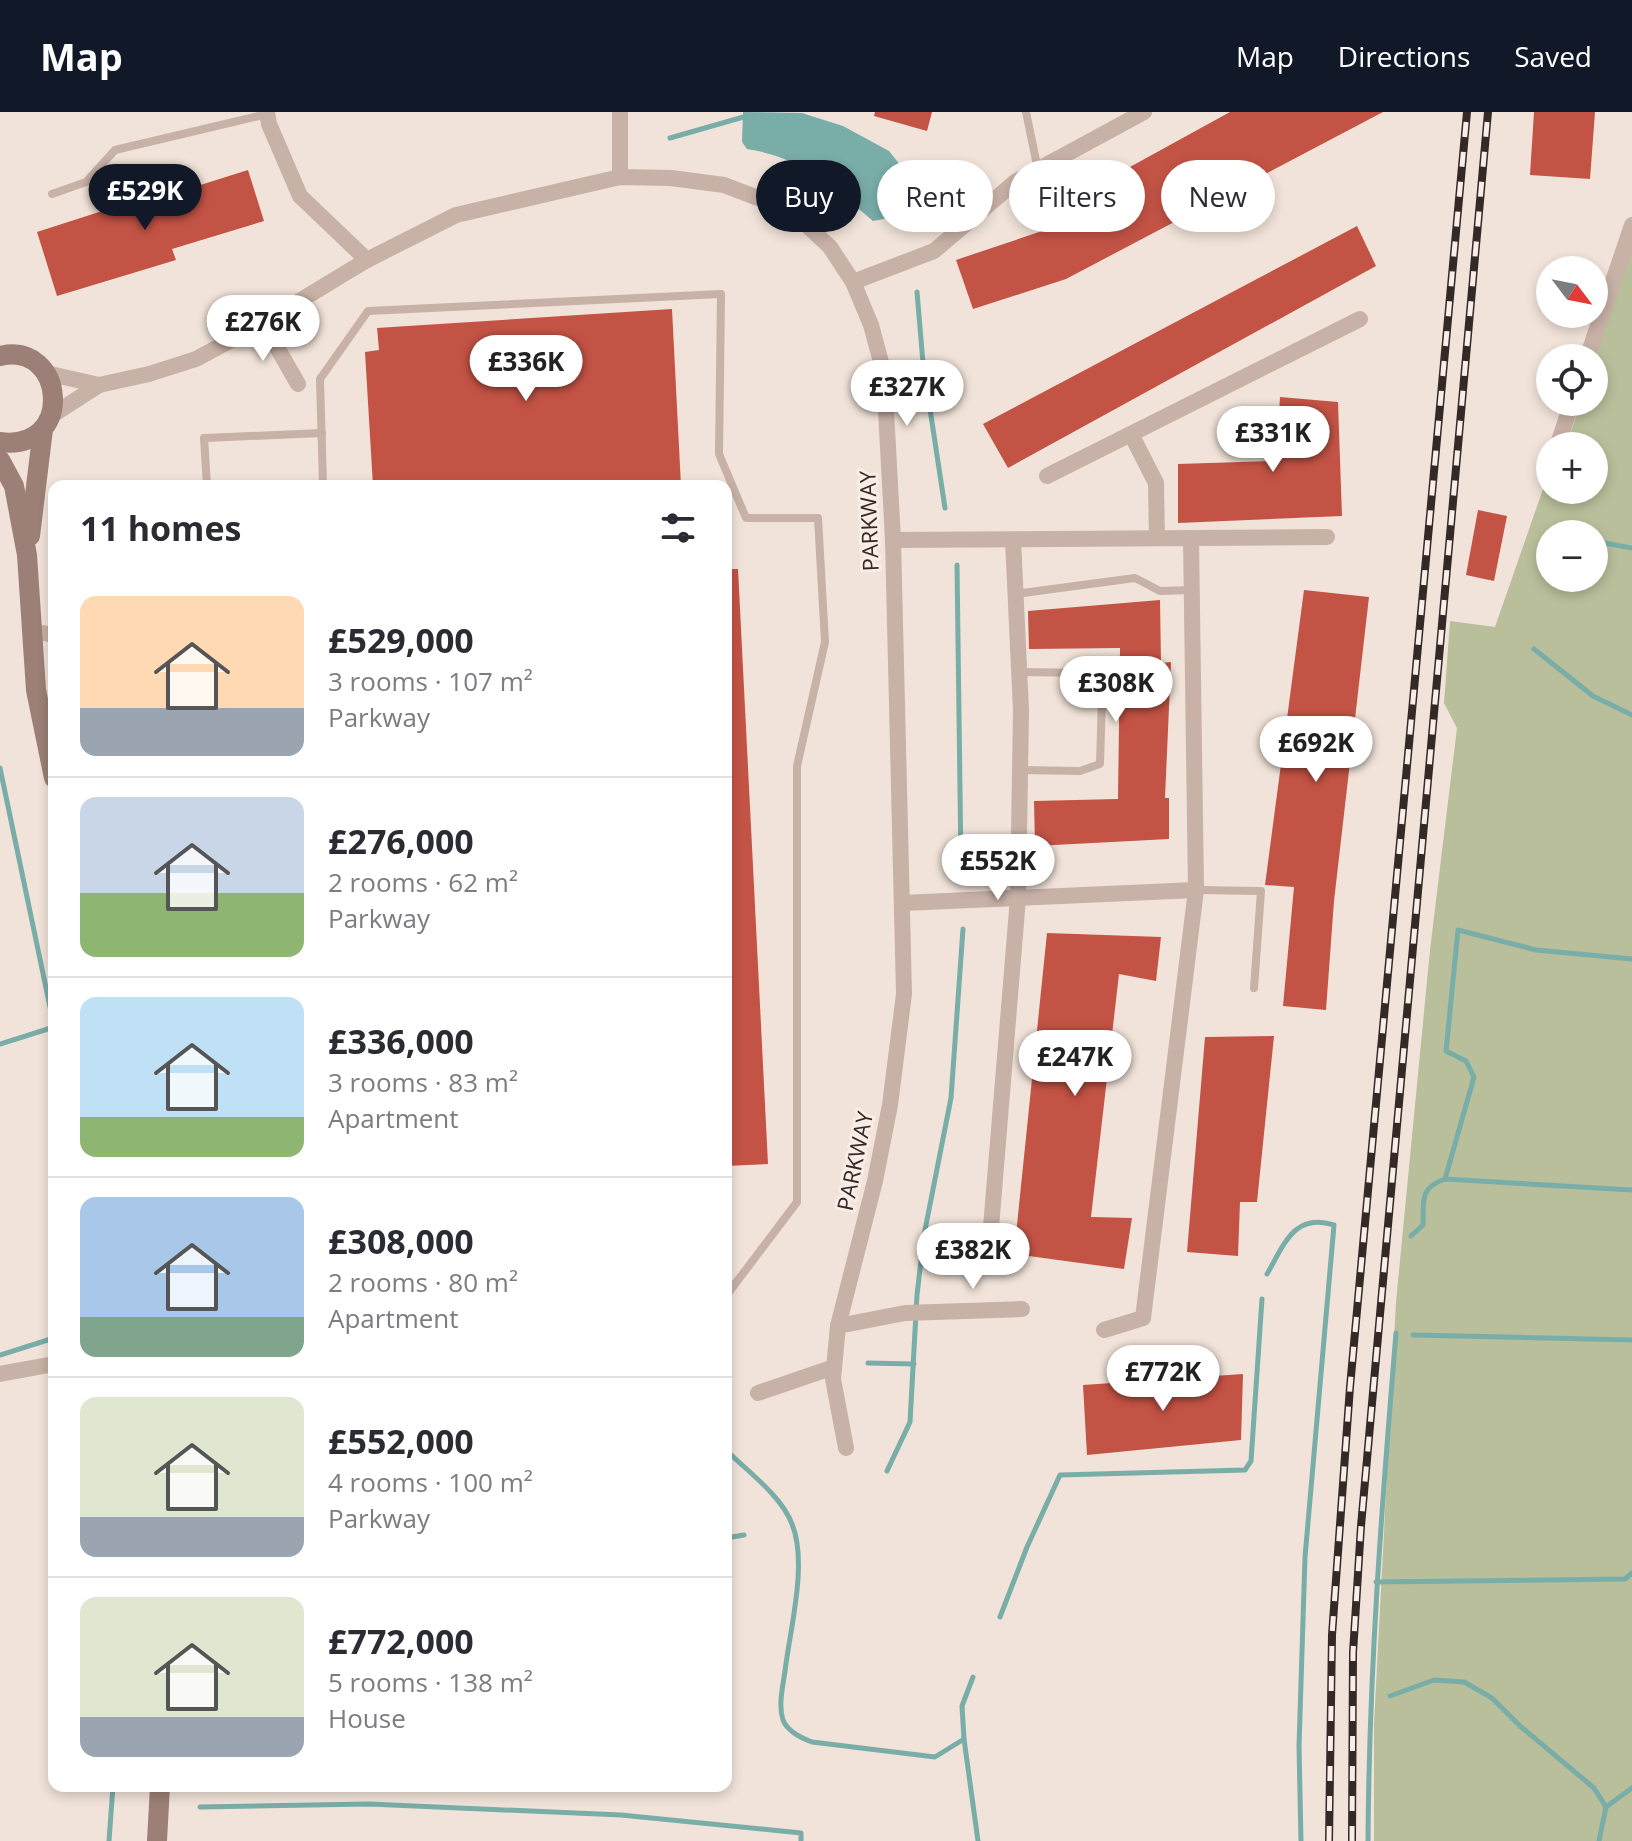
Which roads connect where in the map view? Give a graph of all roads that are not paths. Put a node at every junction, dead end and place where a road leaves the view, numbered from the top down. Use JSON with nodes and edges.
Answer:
{"nodes":[{"id":1,"x":620,"y":112,"type":"edge"},
{"id":2,"x":1026,"y":112,"type":"edge"},
{"id":3,"x":1144,"y":112,"type":"edge"},
{"id":4,"x":267,"y":113,"type":"edge"},
{"id":5,"x":1036,"y":160,"type":"edge"},
{"id":6,"x":1056,"y":160,"type":"edge"},
{"id":7,"x":620,"y":177,"type":"junction"},
{"id":8,"x":1009,"y":187,"type":"edge"},
{"id":9,"x":52,"y":194,"type":"dead end"},
{"id":10,"x":1632,"y":225,"type":"edge"},
{"id":11,"x":367,"y":260,"type":"junction"},
{"id":12,"x":853,"y":282,"type":"junction"},
{"id":13,"x":1360,"y":319,"type":"dead end"},
{"id":14,"x":263,"y":323,"type":"junction"},
{"id":15,"x":1592,"y":344,"type":"edge"},
{"id":16,"x":2,"y":353,"type":"edge"},
{"id":17,"x":46,"y":373,"type":"junction"},
{"id":18,"x":298,"y":384,"type":"dead end"},
{"id":19,"x":99,"y":385,"type":"junction"},
{"id":20,"x":47,"y":422,"type":"junction"},
{"id":21,"x":322,"y":433,"type":"junction"},
{"id":22,"x":1131,"y":434,"type":"junction"},
{"id":23,"x":0,"y":442,"type":"edge"},
{"id":24,"x":0,"y":460,"type":"edge"},
{"id":25,"x":1047,"y":476,"type":"dead end"},
{"id":26,"x":207,"y":480,"type":"edge"},
{"id":27,"x":323,"y":480,"type":"edge"},
{"id":28,"x":730,"y":480,"type":"edge"},
{"id":29,"x":732,"y":485,"type":"edge"},
{"id":30,"x":1327,"y":537,"type":"dead end"},
{"id":31,"x":1157,"y":538,"type":"junction"},
{"id":32,"x":1191,"y":538,"type":"junction"},
{"id":33,"x":893,"y":540,"type":"junction"},
{"id":34,"x":1013,"y":540,"type":"junction"},
{"id":35,"x":27,"y":555,"type":"junction"},
{"id":36,"x":1192,"y":590,"type":"junction"},
{"id":37,"x":1015,"y":594,"type":"junction"},
{"id":38,"x":32,"y":631,"type":"junction"},
{"id":39,"x":48,"y":634,"type":"edge"},
{"id":40,"x":1019,"y":672,"type":"junction"},
{"id":41,"x":48,"y":749,"type":"edge"},
{"id":42,"x":1020,"y":770,"type":"junction"},
{"id":43,"x":1196,"y":890,"type":"junction"},
{"id":44,"x":1018,"y":898,"type":"junction"},
{"id":45,"x":902,"y":903,"type":"junction"},
{"id":46,"x":1254,"y":988,"type":"dead end"},
{"id":47,"x":988,"y":1264,"type":"dead end"},
{"id":48,"x":732,"y":1288,"type":"edge"},
{"id":49,"x":1022,"y":1309,"type":"dead end"},
{"id":50,"x":838,"y":1326,"type":"junction"},
{"id":51,"x":1104,"y":1330,"type":"dead end"},
{"id":52,"x":48,"y":1365,"type":"edge"},
{"id":53,"x":834,"y":1367,"type":"junction"},
{"id":54,"x":0,"y":1374,"type":"edge"},
{"id":55,"x":758,"y":1393,"type":"dead end"},
{"id":56,"x":846,"y":1448,"type":"dead end"},
{"id":57,"x":160,"y":1792,"type":"edge"},
{"id":58,"x":157,"y":1841,"type":"edge"}],
"edges":[{"from":1,"to":7,"type":"street"},
{"from":2,"to":5,"type":"lane"},
{"from":3,"to":6,"type":"street"},
{"from":4,"to":9,"type":"lane"},
{"from":4,"to":11,"type":"street"},
{"from":7,"to":11,"type":"street","name":"PARKWAY"},
{"from":7,"to":12,"type":"street","name":"PARKWAY"},
{"from":8,"to":12,"type":"street"},
{"from":10,"to":15,"type":"street"},
{"from":11,"to":14,"type":"street","name":"PARKWAY"},
{"from":12,"to":33,"type":"street","name":"PARKWAY"},
{"from":13,"to":22,"type":"street"},
{"from":14,"to":18,"type":"street"},
{"from":14,"to":19,"type":"street","name":"PARKWAY"},
{"from":16,"to":17,"type":"main road"},
{"from":17,"to":19,"type":"street","name":"PARKWAY"},
{"from":17,"to":20,"type":"main road"},
{"from":19,"to":20,"type":"street","name":"PARKWAY"},
{"from":20,"to":23,"type":"main road"},
{"from":20,"to":35,"type":"main road"},
{"from":21,"to":26,"type":"lane"},
{"from":21,"to":27,"type":"lane"},
{"from":21,"to":28,"type":"lane"},
{"from":22,"to":25,"type":"street"},
{"from":22,"to":31,"type":"street"},
{"from":24,"to":35,"type":"main road"},
{"from":29,"to":48,"type":"lane"},
{"from":30,"to":32,"type":"street"},
{"from":31,"to":32,"type":"street"},
{"from":31,"to":34,"type":"street"},
{"from":32,"to":36,"type":"street"},
{"from":33,"to":34,"type":"street"},
{"from":33,"to":45,"type":"street","name":"PARKWAY"},
{"from":34,"to":37,"type":"street"},
{"from":35,"to":38,"type":"main road"},
{"from":36,"to":37,"type":"lane"},
{"from":36,"to":43,"type":"street"},
{"from":37,"to":40,"type":"street"},
{"from":38,"to":39,"type":"street"},
{"from":38,"to":41,"type":"main road"},
{"from":40,"to":42,"type":"street"},
{"from":40,"to":42,"type":"lane"},
{"from":42,"to":44,"type":"street"},
{"from":43,"to":44,"type":"street"},
{"from":43,"to":46,"type":"lane"},
{"from":43,"to":51,"type":"street"},
{"from":44,"to":45,"type":"street"},
{"from":44,"to":47,"type":"street"},
{"from":45,"to":50,"type":"street","name":"PARKWAY"},
{"from":49,"to":50,"type":"street"},
{"from":50,"to":53,"type":"street","name":"PARKWAY"},
{"from":52,"to":54,"type":"street"},
{"from":53,"to":55,"type":"street"},
{"from":53,"to":56,"type":"street","name":"PARKWAY"},
{"from":57,"to":58,"type":"main road"}]}
